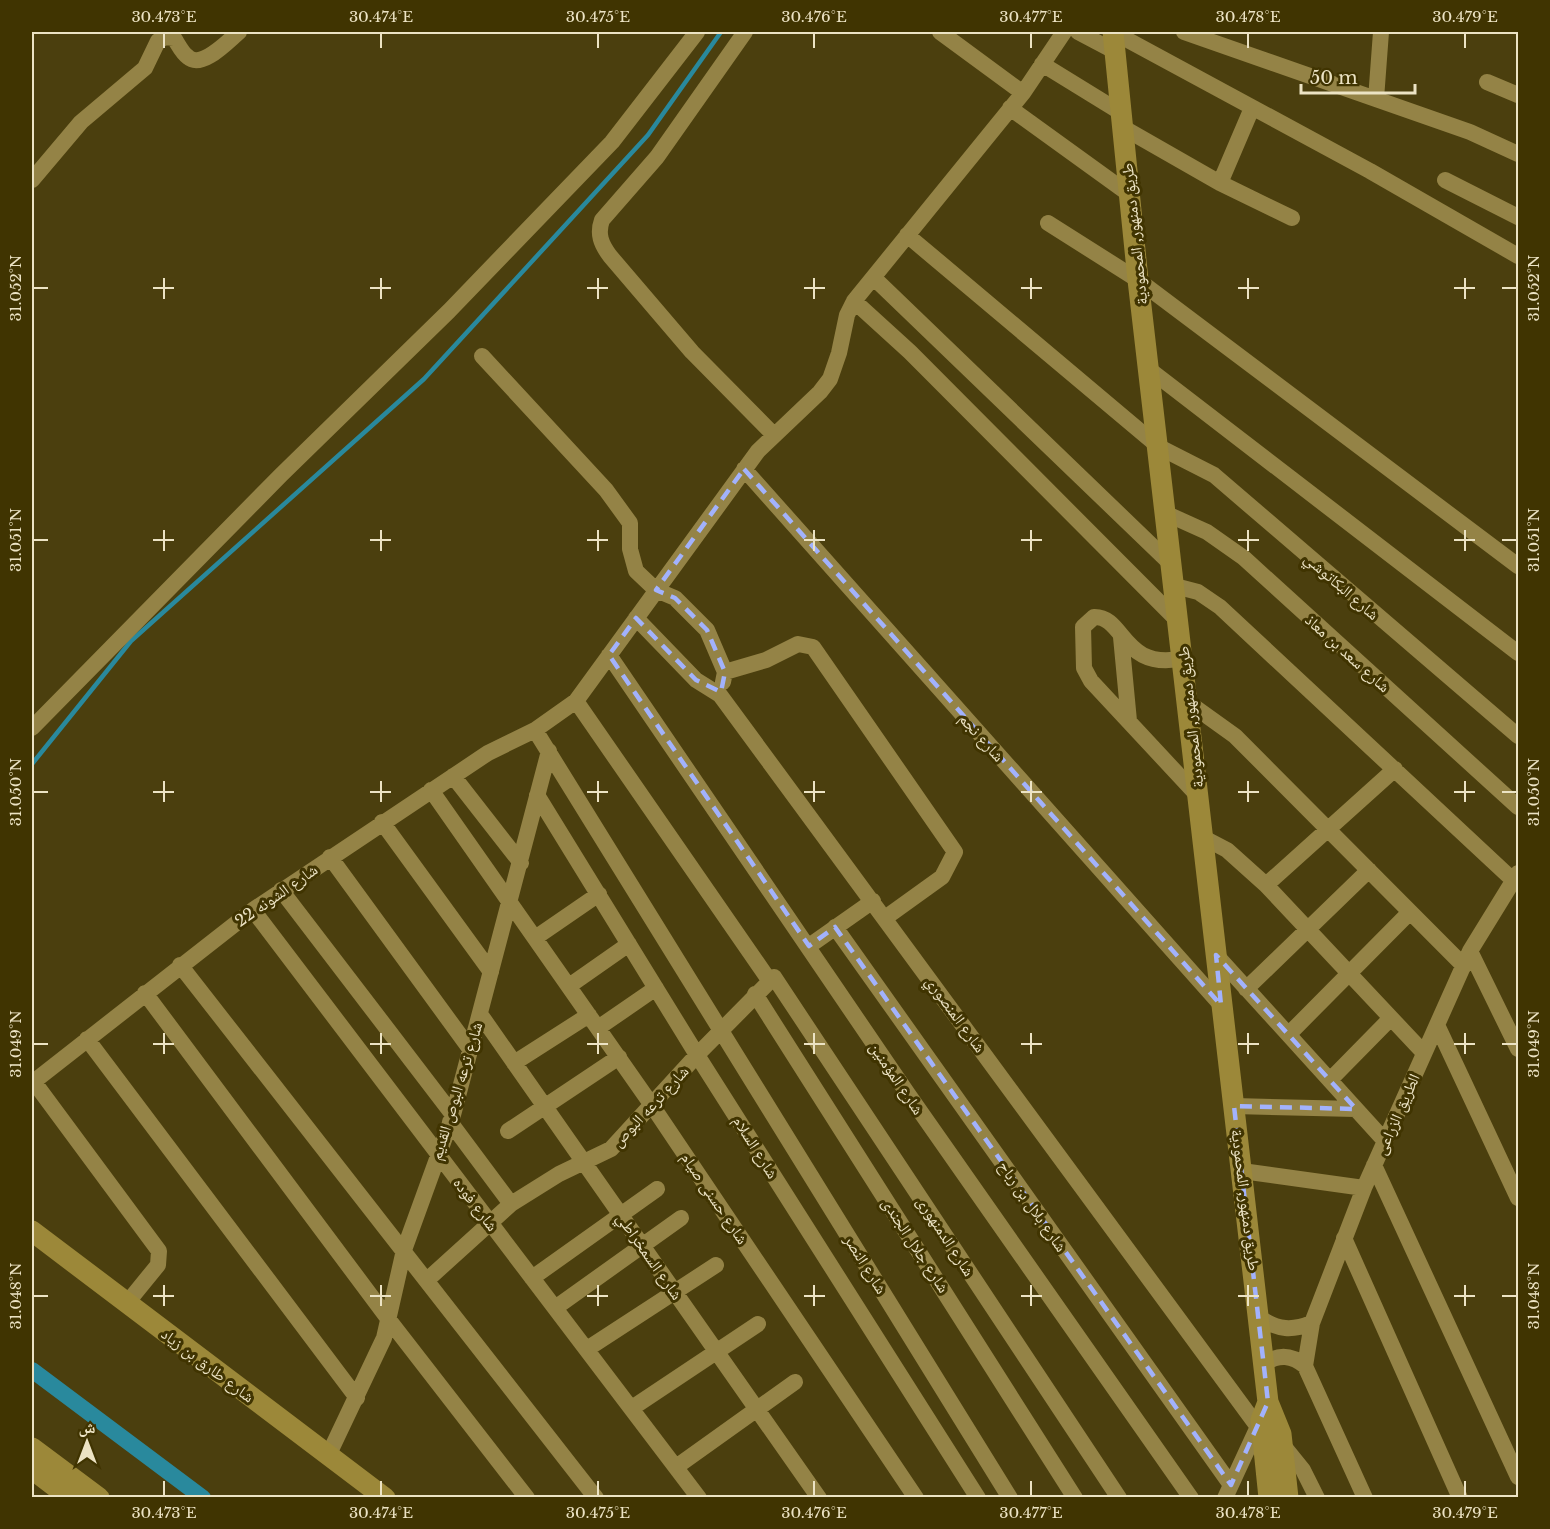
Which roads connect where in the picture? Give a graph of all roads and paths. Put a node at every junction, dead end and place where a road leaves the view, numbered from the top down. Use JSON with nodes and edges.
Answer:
{"nodes":[{"id":1,"x":239,"y":32,"type":"edge"},
{"id":2,"x":696,"y":32,"type":"edge"},
{"id":3,"x":745,"y":32,"type":"edge"},
{"id":4,"x":940,"y":32,"type":"edge"},
{"id":5,"x":1064,"y":32,"type":"edge"},
{"id":6,"x":1078,"y":32,"type":"edge"},
{"id":7,"x":1185,"y":32,"type":"edge"},
{"id":8,"x":1381,"y":32,"type":"edge"},
{"id":9,"x":157,"y":36,"type":"edge"},
{"id":10,"x":1113,"y":38,"type":"edge"},
{"id":11,"x":1042,"y":64,"type":"junction"},
{"id":12,"x":1486,"y":82,"type":"dead end"},
{"id":13,"x":1023,"y":93,"type":"junction"},
{"id":14,"x":1518,"y":94,"type":"edge"},
{"id":15,"x":1376,"y":99,"type":"junction"},
{"id":16,"x":1010,"y":108,"type":"junction"},
{"id":17,"x":1252,"y":108,"type":"junction"},
{"id":18,"x":1121,"y":120,"type":"junction"},
{"id":19,"x":1518,"y":154,"type":"edge"},
{"id":20,"x":32,"y":180,"type":"edge"},
{"id":21,"x":1445,"y":180,"type":"dead end"},
{"id":22,"x":1220,"y":183,"type":"junction"},
{"id":23,"x":1129,"y":194,"type":"junction"},
{"id":24,"x":1518,"y":217,"type":"edge"},
{"id":25,"x":1292,"y":218,"type":"dead end"},
{"id":26,"x":1048,"y":222,"type":"dead end"},
{"id":27,"x":907,"y":235,"type":"junction"},
{"id":28,"x":1518,"y":256,"type":"edge"},
{"id":29,"x":874,"y":278,"type":"junction"},
{"id":30,"x":1138,"y":280,"type":"junction"},
{"id":31,"x":854,"y":301,"type":"junction"},
{"id":32,"x":482,"y":357,"type":"dead end"},
{"id":33,"x":1150,"y":370,"type":"junction"},
{"id":34,"x":773,"y":434,"type":"junction"},
{"id":35,"x":1159,"y":447,"type":"junction"},
{"id":36,"x":744,"y":469,"type":"junction"},
{"id":37,"x":1167,"y":514,"type":"junction"},
{"id":38,"x":1518,"y":566,"type":"edge"},
{"id":39,"x":1174,"y":576,"type":"junction"},
{"id":40,"x":656,"y":590,"type":"junction"},
{"id":41,"x":636,"y":618,"type":"junction"},
{"id":42,"x":1180,"y":623,"type":"junction"},
{"id":43,"x":1121,"y":637,"type":"junction"},
{"id":44,"x":1518,"y":653,"type":"edge"},
{"id":45,"x":609,"y":655,"type":"junction"},
{"id":46,"x":1184,"y":658,"type":"junction"},
{"id":47,"x":725,"y":672,"type":"junction"},
{"id":48,"x":720,"y":695,"type":"junction"},
{"id":49,"x":576,"y":701,"type":"junction"},
{"id":50,"x":1189,"y":703,"type":"junction"},
{"id":51,"x":1129,"y":721,"type":"junction"},
{"id":52,"x":32,"y":728,"type":"edge"},
{"id":53,"x":536,"y":730,"type":"junction"},
{"id":54,"x":1518,"y":736,"type":"edge"},
{"id":55,"x":549,"y":751,"type":"junction"},
{"id":56,"x":1395,"y":769,"type":"junction"},
{"id":57,"x":453,"y":776,"type":"junction"},
{"id":58,"x":431,"y":790,"type":"junction"},
{"id":59,"x":537,"y":795,"type":"junction"},
{"id":60,"x":1199,"y":797,"type":"junction"},
{"id":61,"x":1518,"y":807,"type":"edge"},
{"id":62,"x":382,"y":822,"type":"junction"},
{"id":63,"x":1329,"y":830,"type":"junction"},
{"id":64,"x":1204,"y":838,"type":"junction"},
{"id":65,"x":330,"y":857,"type":"junction"},
{"id":66,"x":521,"y":863,"type":"junction"},
{"id":67,"x":1369,"y":870,"type":"junction"},
{"id":68,"x":1516,"y":877,"type":"edge"},
{"id":69,"x":1266,"y":885,"type":"junction"},
{"id":70,"x":281,"y":890,"type":"junction"},
{"id":71,"x":599,"y":894,"type":"junction"},
{"id":72,"x":873,"y":901,"type":"junction"},
{"id":73,"x":510,"y":902,"type":"junction"},
{"id":74,"x":253,"y":910,"type":"junction"},
{"id":75,"x":1410,"y":912,"type":"junction"},
{"id":76,"x":885,"y":918,"type":"junction"},
{"id":77,"x":835,"y":927,"type":"junction"},
{"id":78,"x":1308,"y":929,"type":"junction"},
{"id":79,"x":536,"y":938,"type":"junction"},
{"id":80,"x":629,"y":944,"type":"junction"},
{"id":81,"x":809,"y":946,"type":"junction"},
{"id":82,"x":1216,"y":955,"type":"junction"},
{"id":83,"x":1467,"y":959,"type":"junction"},
{"id":84,"x":180,"y":965,"type":"junction"},
{"id":85,"x":492,"y":972,"type":"junction"},
{"id":86,"x":1350,"y":972,"type":"junction"},
{"id":87,"x":770,"y":978,"type":"junction"},
{"id":88,"x":569,"y":986,"type":"junction"},
{"id":89,"x":657,"y":988,"type":"junction"},
{"id":90,"x":1246,"y":989,"type":"junction"},
{"id":91,"x":145,"y":993,"type":"junction"},
{"id":92,"x":755,"y":994,"type":"junction"},
{"id":93,"x":1221,"y":1005,"type":"junction"},
{"id":94,"x":480,"y":1014,"type":"junction"},
{"id":95,"x":1391,"y":1018,"type":"junction"},
{"id":96,"x":594,"y":1022,"type":"junction"},
{"id":97,"x":1437,"y":1025,"type":"junction"},
{"id":98,"x":721,"y":1030,"type":"junction"},
{"id":99,"x":1289,"y":1034,"type":"junction"},
{"id":100,"x":87,"y":1039,"type":"junction"},
{"id":101,"x":470,"y":1049,"type":"junction"},
{"id":102,"x":1518,"y":1049,"type":"edge"},
{"id":103,"x":1424,"y":1053,"type":"junction"},
{"id":104,"x":698,"y":1055,"type":"junction"},
{"id":105,"x":619,"y":1057,"type":"junction"},
{"id":106,"x":514,"y":1064,"type":"junction"},
{"id":107,"x":1330,"y":1080,"type":"junction"},
{"id":108,"x":32,"y":1082,"type":"edge"},
{"id":109,"x":651,"y":1104,"type":"junction"},
{"id":110,"x":1234,"y":1106,"type":"junction"},
{"id":111,"x":545,"y":1107,"type":"junction"},
{"id":112,"x":1356,"y":1108,"type":"junction"},
{"id":113,"x":452,"y":1119,"type":"junction"},
{"id":114,"x":508,"y":1131,"type":"dead end"},
{"id":115,"x":1385,"y":1141,"type":"junction"},
{"id":116,"x":438,"y":1153,"type":"junction"},
{"id":117,"x":584,"y":1163,"type":"junction"},
{"id":118,"x":1374,"y":1165,"type":"junction"},
{"id":119,"x":1242,"y":1171,"type":"junction"},
{"id":120,"x":1364,"y":1188,"type":"junction"},
{"id":121,"x":657,"y":1189,"type":"dead end"},
{"id":122,"x":1518,"y":1198,"type":"edge"},
{"id":123,"x":511,"y":1204,"type":"junction"},
{"id":124,"x":621,"y":1215,"type":"junction"},
{"id":125,"x":681,"y":1218,"type":"dead end"},
{"id":126,"x":491,"y":1223,"type":"junction"},
{"id":127,"x":32,"y":1231,"type":"edge"},
{"id":128,"x":1344,"y":1238,"type":"junction"},
{"id":129,"x":643,"y":1246,"type":"junction"},
{"id":130,"x":404,"y":1250,"type":"junction"},
{"id":131,"x":716,"y":1265,"type":"dead end"},
{"id":132,"x":532,"y":1278,"type":"junction"},
{"id":133,"x":427,"y":1280,"type":"junction"},
{"id":134,"x":675,"y":1292,"type":"junction"},
{"id":135,"x":127,"y":1303,"type":"junction"},
{"id":136,"x":555,"y":1308,"type":"junction"},
{"id":137,"x":1260,"y":1318,"type":"junction"},
{"id":138,"x":389,"y":1320,"type":"junction"},
{"id":139,"x":1312,"y":1323,"type":"junction"},
{"id":140,"x":758,"y":1324,"type":"dead end"},
{"id":141,"x":587,"y":1349,"type":"junction"},
{"id":142,"x":717,"y":1352,"type":"junction"},
{"id":143,"x":1265,"y":1363,"type":"junction"},
{"id":144,"x":1305,"y":1366,"type":"junction"},
{"id":145,"x":795,"y":1382,"type":"dead end"},
{"id":146,"x":357,"y":1398,"type":"junction"},
{"id":147,"x":632,"y":1408,"type":"junction"},
{"id":148,"x":757,"y":1409,"type":"junction"},
{"id":149,"x":1262,"y":1417,"type":"junction"},
{"id":150,"x":1282,"y":1444,"type":"junction"},
{"id":151,"x":32,"y":1448,"type":"edge"},
{"id":152,"x":328,"y":1456,"type":"junction"},
{"id":153,"x":676,"y":1467,"type":"junction"},
{"id":154,"x":32,"y":1469,"type":"edge"},
{"id":155,"x":1518,"y":1477,"type":"edge"},
{"id":156,"x":1227,"y":1494,"type":"edge"},
{"id":157,"x":70,"y":1497,"type":"edge"},
{"id":158,"x":99,"y":1497,"type":"edge"},
{"id":159,"x":386,"y":1497,"type":"edge"},
{"id":160,"x":527,"y":1497,"type":"edge"},
{"id":161,"x":596,"y":1497,"type":"edge"},
{"id":162,"x":699,"y":1497,"type":"edge"},
{"id":163,"x":819,"y":1497,"type":"edge"},
{"id":164,"x":916,"y":1497,"type":"edge"},
{"id":165,"x":978,"y":1497,"type":"edge"},
{"id":166,"x":1010,"y":1497,"type":"edge"},
{"id":167,"x":1075,"y":1497,"type":"edge"},
{"id":168,"x":1119,"y":1497,"type":"edge"},
{"id":169,"x":1191,"y":1497,"type":"edge"},
{"id":170,"x":1269,"y":1497,"type":"edge"},
{"id":171,"x":1288,"y":1497,"type":"edge"},
{"id":172,"x":1317,"y":1497,"type":"edge"},
{"id":173,"x":1365,"y":1497,"type":"edge"},
{"id":174,"x":1460,"y":1497,"type":"edge"}],
"edges":[{"from":1,"to":9,"type":"street"},
{"from":2,"to":52,"type":"street"},
{"from":3,"to":34,"type":"street"},
{"from":4,"to":13,"type":"street"},
{"from":5,"to":11,"type":"street"},
{"from":6,"to":10,"type":"street"},
{"from":7,"to":15,"type":"street"},
{"from":8,"to":15,"type":"street"},
{"from":9,"to":20,"type":"street"},
{"from":10,"to":17,"type":"street"},
{"from":10,"to":18,"type":"main road","name":"طريق دمنهور, المحمودية"},
{"from":11,"to":13,"type":"street"},
{"from":11,"to":18,"type":"street"},
{"from":12,"to":14,"type":"street"},
{"from":13,"to":16,"type":"street"},
{"from":15,"to":19,"type":"street"},
{"from":16,"to":23,"type":"street"},
{"from":16,"to":27,"type":"street"},
{"from":17,"to":22,"type":"street"},
{"from":17,"to":28,"type":"street"},
{"from":18,"to":22,"type":"street"},
{"from":18,"to":23,"type":"main road","name":"طريق دمنهور, المحمودية"},
{"from":21,"to":24,"type":"street"},
{"from":22,"to":25,"type":"street"},
{"from":23,"to":30,"type":"main road","name":"طريق دمنهور, المحمودية"},
{"from":26,"to":30,"type":"street"},
{"from":27,"to":29,"type":"street"},
{"from":27,"to":35,"type":"street","name":"شارع البكاتوشي"},
{"from":29,"to":31,"type":"street"},
{"from":29,"to":39,"type":"street"},
{"from":30,"to":33,"type":"main road","name":"طريق دمنهور, المحمودية"},
{"from":30,"to":38,"type":"street"},
{"from":31,"to":34,"type":"street","name":"شارع الشونه 22"},
{"from":31,"to":42,"type":"street"},
{"from":32,"to":40,"type":"street"},
{"from":33,"to":35,"type":"main road","name":"طريق دمنهور, المحمودية"},
{"from":33,"to":44,"type":"street"},
{"from":34,"to":36,"type":"street","name":"شارع الشونه 22"},
{"from":35,"to":37,"type":"main road","name":"طريق دمنهور, المحمودية"},
{"from":35,"to":54,"type":"street","name":"شارع البكاتوشي"},
{"from":36,"to":40,"type":"street","name":"شارع الشونه 22"},
{"from":36,"to":93,"type":"street","name":"شارع نجم"},
{"from":37,"to":39,"type":"main road","name":"طريق دمنهور, المحمودية"},
{"from":37,"to":61,"type":"street","name":"شارع سعد بن معاذ"},
{"from":39,"to":42,"type":"main road","name":"طريق دمنهور, المحمودية"},
{"from":39,"to":56,"type":"street"},
{"from":40,"to":41,"type":"street","name":"شارع الشونه 22"},
{"from":40,"to":47,"type":"street"},
{"from":41,"to":45,"type":"street","name":"شارع الشونه 22"},
{"from":41,"to":48,"type":"street","name":"شارع المنصوري"},
{"from":42,"to":46,"type":"main road","name":"طريق دمنهور, المحمودية"},
{"from":43,"to":46,"type":"street"},
{"from":43,"to":51,"type":"street"},
{"from":43,"to":51,"type":"street"},
{"from":45,"to":49,"type":"street","name":"شارع الشونه 22"},
{"from":45,"to":81,"type":"street","name":"شارع المؤمنين"},
{"from":46,"to":50,"type":"main road","name":"طريق دمنهور, المحمودية"},
{"from":47,"to":48,"type":"street"},
{"from":47,"to":76,"type":"street"},
{"from":48,"to":72,"type":"street","name":"شارع المنصوري"},
{"from":49,"to":53,"type":"street","name":"شارع الشونه 22"},
{"from":49,"to":87,"type":"street","name":"شارع الدمنهورى"},
{"from":50,"to":60,"type":"main road","name":"طريق دمنهور, المحمودية"},
{"from":50,"to":63,"type":"street"},
{"from":51,"to":60,"type":"street"},
{"from":53,"to":55,"type":"street","name":"شارع النصر"},
{"from":53,"to":57,"type":"street","name":"شارع الشونه 22"},
{"from":55,"to":59,"type":"street","name":"شارع ترعه البوص القديم"},
{"from":55,"to":98,"type":"street","name":"شارع النصر"},
{"from":56,"to":63,"type":"street"},
{"from":56,"to":68,"type":"street"},
{"from":57,"to":58,"type":"street","name":"شارع الشونه 22"},
{"from":57,"to":66,"type":"street"},
{"from":58,"to":62,"type":"street","name":"شارع الشونه 22"},
{"from":58,"to":73,"type":"street","name":"شارع حسنى صيام"},
{"from":59,"to":66,"type":"street","name":"شارع ترعه البوص القديم"},
{"from":59,"to":71,"type":"street","name":"شارع السلام"},
{"from":60,"to":64,"type":"main road","name":"طريق دمنهور, المحمودية"},
{"from":62,"to":65,"type":"street","name":"شارع الشونه 22"},
{"from":62,"to":85,"type":"street"},
{"from":63,"to":67,"type":"street"},
{"from":63,"to":69,"type":"street"},
{"from":64,"to":69,"type":"street"},
{"from":64,"to":82,"type":"main road","name":"طريق دمنهور, المحمودية"},
{"from":65,"to":70,"type":"street","name":"شارع الشونه 22"},
{"from":65,"to":101,"type":"street"},
{"from":66,"to":73,"type":"street","name":"شارع ترعه البوص القديم"},
{"from":67,"to":75,"type":"street"},
{"from":67,"to":78,"type":"street"},
{"from":68,"to":83,"type":"street","name":"الطريق الزراعى"},
{"from":69,"to":78,"type":"street"},
{"from":70,"to":74,"type":"street","name":"شارع الشونه 22"},
{"from":70,"to":113,"type":"street","name":"شارع فوده"},
{"from":71,"to":79,"type":"street"},
{"from":71,"to":80,"type":"street","name":"شارع السلام"},
{"from":72,"to":76,"type":"street","name":"شارع المنصوري"},
{"from":72,"to":77,"type":"street"},
{"from":73,"to":79,"type":"street","name":"شارع حسنى صيام"},
{"from":73,"to":85,"type":"street","name":"شارع ترعه البوص القديم"},
{"from":74,"to":84,"type":"street","name":"شارع الشونه 22"},
{"from":74,"to":116,"type":"street","name":"شارع فوده"},
{"from":75,"to":83,"type":"street"},
{"from":75,"to":86,"type":"street"},
{"from":76,"to":149,"type":"street","name":"شارع المنصوري"},
{"from":77,"to":81,"type":"street"},
{"from":77,"to":156,"type":"street","name":"شارع بلال بن رباح"},
{"from":78,"to":86,"type":"street"},
{"from":78,"to":90,"type":"street"},
{"from":79,"to":88,"type":"street","name":"شارع حسنى صيام"},
{"from":80,"to":88,"type":"street"},
{"from":80,"to":89,"type":"street","name":"شارع السلام"},
{"from":81,"to":169,"type":"street","name":"شارع المؤمنين"},
{"from":82,"to":90,"type":"street"},
{"from":82,"to":93,"type":"main road","name":"طريق دمنهور, المحمودية"},
{"from":83,"to":97,"type":"street","name":"الطريق الزراعى"},
{"from":83,"to":102,"type":"street"},
{"from":84,"to":91,"type":"street","name":"شارع الشونه 22"},
{"from":84,"to":130,"type":"street"},
{"from":85,"to":94,"type":"street","name":"شارع ترعه البوص القديم"},
{"from":86,"to":95,"type":"street"},
{"from":86,"to":99,"type":"street"},
{"from":87,"to":92,"type":"street","name":"شارع ترعه البوص"},
{"from":87,"to":168,"type":"street","name":"شارع الدمنهورى"},
{"from":88,"to":96,"type":"street","name":"شارع حسنى صيام"},
{"from":89,"to":96,"type":"street"},
{"from":89,"to":104,"type":"street","name":"شارع السلام"},
{"from":90,"to":99,"type":"street"},
{"from":91,"to":100,"type":"street","name":"شارع الشونه 22"},
{"from":91,"to":138,"type":"street"},
{"from":92,"to":98,"type":"street","name":"شارع ترعه البوص"},
{"from":92,"to":167,"type":"street","name":"شارع جلال الجندى"},
{"from":93,"to":110,"type":"main road","name":"طريق دمنهور, المحمودية"},
{"from":94,"to":101,"type":"street","name":"شارع ترعه البوص القديم"},
{"from":94,"to":106,"type":"street","name":"شارع السمخراطي"},
{"from":95,"to":103,"type":"street"},
{"from":95,"to":107,"type":"street"},
{"from":96,"to":105,"type":"street","name":"شارع حسنى صيام"},
{"from":96,"to":106,"type":"street"},
{"from":97,"to":103,"type":"street","name":"الطريق الزراعى"},
{"from":97,"to":122,"type":"street"},
{"from":98,"to":104,"type":"street","name":"شارع ترعه البوص"},
{"from":98,"to":166,"type":"street","name":"شارع النصر"},
{"from":99,"to":107,"type":"street"},
{"from":100,"to":108,"type":"street","name":"شارع الشونه 22"},
{"from":100,"to":146,"type":"street"},
{"from":101,"to":113,"type":"street","name":"شارع ترعه البوص القديم"},
{"from":103,"to":115,"type":"street","name":"الطريق الزراعى"},
{"from":104,"to":109,"type":"street","name":"شارع ترعه البوص"},
{"from":104,"to":165,"type":"street","name":"شارع السلام"},
{"from":105,"to":109,"type":"street","name":"شارع حسنى صيام"},
{"from":105,"to":111,"type":"street"},
{"from":106,"to":111,"type":"street","name":"شارع السمخراطي"},
{"from":107,"to":112,"type":"street"},
{"from":108,"to":135,"type":"street"},
{"from":109,"to":117,"type":"street","name":"شارع ترعه البوص"},
{"from":109,"to":164,"type":"street","name":"شارع حسنى صيام"},
{"from":110,"to":112,"type":"street"},
{"from":110,"to":119,"type":"main road","name":"طريق دمنهور, المحمودية"},
{"from":111,"to":114,"type":"street"},
{"from":111,"to":117,"type":"street","name":"شارع السمخراطي"},
{"from":112,"to":115,"type":"street"},
{"from":113,"to":116,"type":"street","name":"شارع ترعه البوص القديم"},
{"from":113,"to":123,"type":"street","name":"شارع فوده"},
{"from":115,"to":118,"type":"street","name":"الطريق الزراعى"},
{"from":116,"to":126,"type":"street","name":"شارع فوده"},
{"from":116,"to":130,"type":"street","name":"شارع ترعه البوص القديم"},
{"from":117,"to":123,"type":"street","name":"شارع ترعه البوص"},
{"from":117,"to":124,"type":"street","name":"شارع السمخراطي"},
{"from":118,"to":120,"type":"street","name":"الطريق الزراعى"},
{"from":118,"to":155,"type":"street"},
{"from":119,"to":120,"type":"street"},
{"from":119,"to":137,"type":"main road","name":"طريق دمنهور, المحمودية"},
{"from":120,"to":128,"type":"street","name":"الطريق الزراعى"},
{"from":121,"to":124,"type":"street"},
{"from":123,"to":126,"type":"street","name":"شارع ترعه البوص"},
{"from":124,"to":129,"type":"street","name":"شارع السمخراطي"},
{"from":124,"to":132,"type":"street"},
{"from":125,"to":129,"type":"street"},
{"from":126,"to":132,"type":"street","name":"شارع فوده"},
{"from":126,"to":133,"type":"street","name":"شارع ترعه البوص"},
{"from":127,"to":135,"type":"main road","name":"شارع طارق بن زياد"},
{"from":128,"to":139,"type":"street","name":"الطريق الزراعى"},
{"from":128,"to":174,"type":"street"},
{"from":129,"to":134,"type":"street","name":"شارع السمخراطي"},
{"from":129,"to":136,"type":"street"},
{"from":130,"to":133,"type":"street"},
{"from":130,"to":138,"type":"street","name":"شارع ترعه البوص القديم"},
{"from":131,"to":134,"type":"street"},
{"from":132,"to":136,"type":"street","name":"شارع فوده"},
{"from":133,"to":161,"type":"street"},
{"from":134,"to":141,"type":"street"},
{"from":134,"to":142,"type":"street","name":"شارع السمخراطي"},
{"from":135,"to":152,"type":"main road","name":"شارع طارق بن زياد"},
{"from":136,"to":141,"type":"street","name":"شارع فوده"},
{"from":137,"to":139,"type":"street"},
{"from":137,"to":143,"type":"main road","name":"طريق دمنهور, المحمودية"},
{"from":138,"to":146,"type":"street","name":"شارع ترعه البوص القديم"},
{"from":138,"to":160,"type":"street"},
{"from":139,"to":144,"type":"street","name":"الطريق الزراعى"},
{"from":140,"to":142,"type":"street"},
{"from":141,"to":147,"type":"street","name":"شارع فوده"},
{"from":142,"to":147,"type":"street"},
{"from":142,"to":148,"type":"street","name":"شارع السمخراطي"},
{"from":143,"to":144,"type":"street"},
{"from":143,"to":149,"type":"main road","name":"طريق دمنهور, المحمودية"},
{"from":144,"to":173,"type":"street"},
{"from":145,"to":148,"type":"street"},
{"from":146,"to":152,"type":"street","name":"شارع ترعه البوص القديم"},
{"from":147,"to":153,"type":"street","name":"شارع فوده"},
{"from":148,"to":153,"type":"street"},
{"from":148,"to":163,"type":"street","name":"شارع السمخراطي"},
{"from":149,"to":150,"type":"main road"},
{"from":149,"to":156,"type":"street"},
{"from":149,"to":170,"type":"main road","name":"طريق دمنهور, المحمودية"},
{"from":150,"to":171,"type":"main road"},
{"from":150,"to":172,"type":"street"},
{"from":151,"to":158,"type":"main road"},
{"from":152,"to":159,"type":"main road","name":"شارع طارق بن زياد"},
{"from":153,"to":162,"type":"street","name":"شارع فوده"},
{"from":154,"to":157,"type":"main road"}]}
